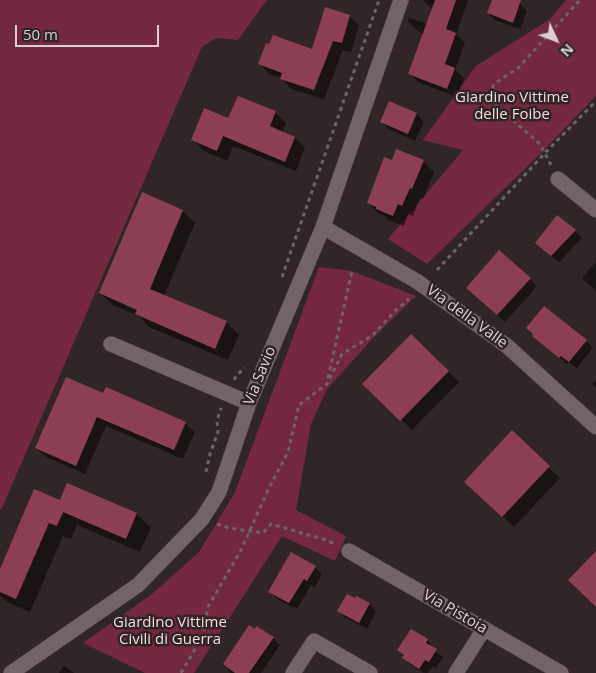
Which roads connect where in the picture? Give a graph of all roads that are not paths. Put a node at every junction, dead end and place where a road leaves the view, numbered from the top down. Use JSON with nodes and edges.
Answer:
{"nodes":[{"id":1,"x":401,"y":0,"type":"edge"},
{"id":2,"x":558,"y":179,"type":"road end"},
{"id":3,"x":596,"y":210,"type":"edge"},
{"id":4,"x":323,"y":227,"type":"junction"},
{"id":5,"x":111,"y":344,"type":"dead end"},
{"id":6,"x":249,"y":403,"type":"junction"},
{"id":7,"x":596,"y":428,"type":"edge"},
{"id":8,"x":350,"y":551,"type":"dead end"},
{"id":9,"x":484,"y":629,"type":"junction"},
{"id":10,"x":11,"y":673,"type":"edge"},
{"id":11,"x":293,"y":673,"type":"edge"},
{"id":12,"x":370,"y":673,"type":"edge"},
{"id":13,"x":456,"y":673,"type":"edge"},
{"id":14,"x":561,"y":673,"type":"edge"}],
"edges":[{"from":1,"to":4,"type":"street","name":"Via Savio"},
{"from":2,"to":3,"type":"street"},
{"from":4,"to":6,"type":"street","name":"Via Savio"},
{"from":4,"to":7,"type":"street","name":"Via della Valle"},
{"from":5,"to":6,"type":"street"},
{"from":6,"to":10,"type":"street","name":"Via Savio"},
{"from":8,"to":9,"type":"street","name":"Via Pistoia"},
{"from":9,"to":13,"type":"street"},
{"from":9,"to":14,"type":"street","name":"Via Pistoia"},
{"from":11,"to":12,"type":"street"}]}
